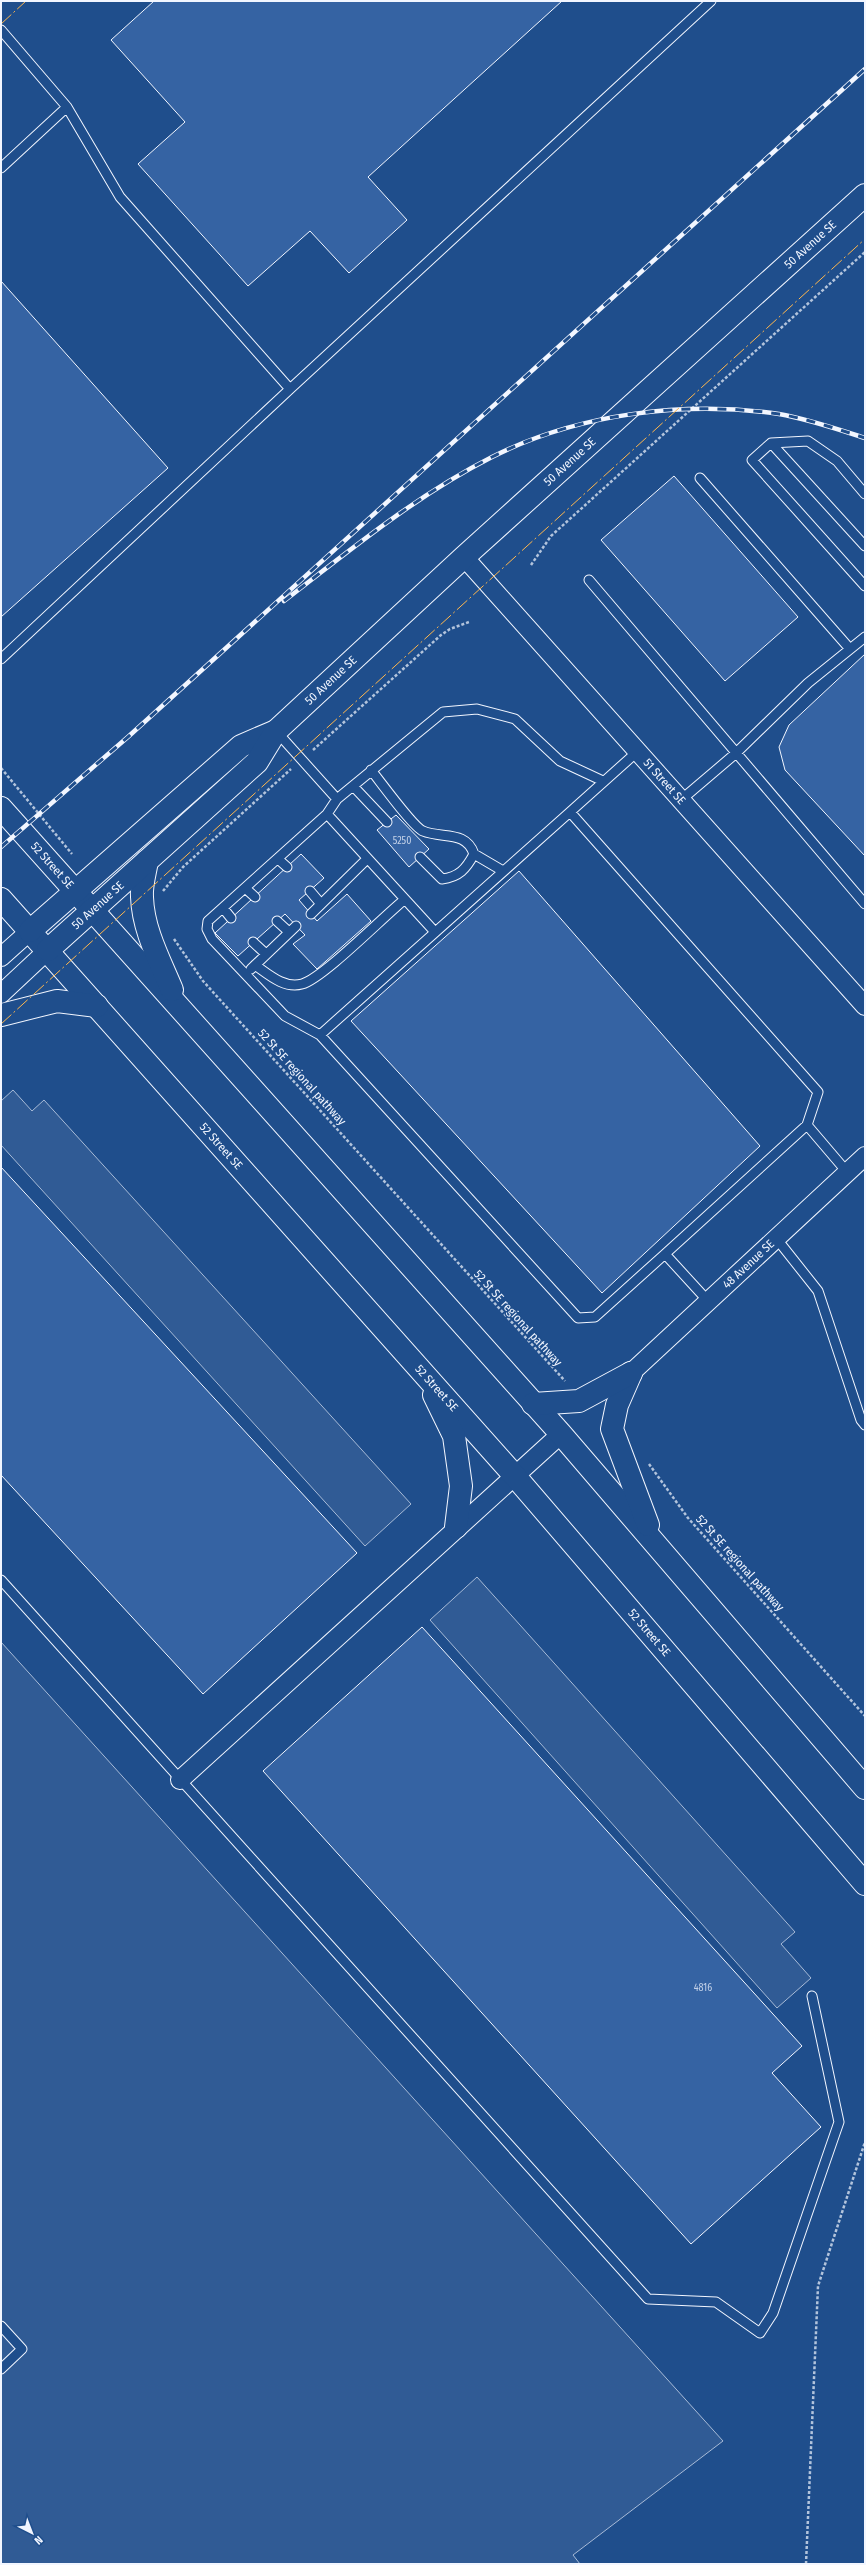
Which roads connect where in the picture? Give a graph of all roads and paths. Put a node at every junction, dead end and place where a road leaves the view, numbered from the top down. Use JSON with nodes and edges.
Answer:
{"nodes":[{"id":1,"x":712,"y":1,"type":"edge"},
{"id":2,"x":1,"y":30,"type":"edge"},
{"id":3,"x":67,"y":107,"type":"junction"},
{"id":4,"x":1,"y":168,"type":"edge"},
{"id":5,"x":865,"y":195,"type":"edge"},
{"id":6,"x":865,"y":252,"type":"edge"},
{"id":7,"x":290,"y":389,"type":"junction"},
{"id":8,"x":771,"y":443,"type":"junction"},
{"id":9,"x":700,"y":478,"type":"dead end"},
{"id":10,"x":865,"y":494,"type":"edge"},
{"id":11,"x":865,"y":546,"type":"edge"},
{"id":12,"x":464,"y":557,"type":"junction"},
{"id":13,"x":531,"y":565,"type":"dead end"},
{"id":14,"x":589,"y":580,"type":"dead end"},
{"id":15,"x":865,"y":586,"type":"edge"},
{"id":16,"x":865,"y":637,"type":"edge"},
{"id":17,"x":850,"y":649,"type":"junction"},
{"id":18,"x":1,"y":659,"type":"edge"},
{"id":19,"x":276,"y":731,"type":"junction"},
{"id":20,"x":638,"y":751,"type":"junction"},
{"id":21,"x":734,"y":754,"type":"junction"},
{"id":22,"x":1,"y":768,"type":"edge"},
{"id":23,"x":371,"y":770,"type":"junction"},
{"id":24,"x":603,"y":781,"type":"junction"},
{"id":25,"x":353,"y":786,"type":"junction"},
{"id":26,"x":337,"y":800,"type":"junction"},
{"id":27,"x":681,"y":800,"type":"junction"},
{"id":28,"x":1,"y":808,"type":"edge"},
{"id":29,"x":570,"y":812,"type":"junction"},
{"id":30,"x":326,"y":814,"type":"junction"},
{"id":31,"x":387,"y":822,"type":"dead end"},
{"id":32,"x":73,"y":854,"type":"dead end"},
{"id":33,"x":474,"y":854,"type":"junction"},
{"id":34,"x":420,"y":857,"type":"dead end"},
{"id":35,"x":278,"y":858,"type":"junction"},
{"id":36,"x":367,"y":859,"type":"junction"},
{"id":37,"x":147,"y":861,"type":"junction"},
{"id":38,"x":287,"y":867,"type":"dead end"},
{"id":39,"x":503,"y":871,"type":"junction"},
{"id":40,"x":245,"y":888,"type":"junction"},
{"id":41,"x":75,"y":890,"type":"junction"},
{"id":42,"x":310,"y":891,"type":"dead end"},
{"id":43,"x":254,"y":897,"type":"dead end"},
{"id":44,"x":1,"y":899,"type":"edge"},
{"id":45,"x":404,"y":900,"type":"junction"},
{"id":46,"x":321,"y":904,"type":"junction"},
{"id":47,"x":865,"y":904,"type":"edge"},
{"id":48,"x":223,"y":908,"type":"junction"},
{"id":49,"x":93,"y":910,"type":"junction"},
{"id":50,"x":311,"y":914,"type":"dead end"},
{"id":51,"x":231,"y":918,"type":"dead end"},
{"id":52,"x":277,"y":921,"type":"dead end"},
{"id":53,"x":296,"y":926,"type":"dead end"},
{"id":54,"x":30,"y":931,"type":"junction"},
{"id":55,"x":289,"y":932,"type":"junction"},
{"id":56,"x":435,"y":932,"type":"junction"},
{"id":57,"x":172,"y":935,"type":"dead end"},
{"id":58,"x":253,"y":942,"type":"dead end"},
{"id":59,"x":48,"y":950,"type":"junction"},
{"id":60,"x":266,"y":954,"type":"junction"},
{"id":61,"x":1,"y":957,"type":"edge"},
{"id":62,"x":255,"y":965,"type":"junction"},
{"id":63,"x":245,"y":974,"type":"junction"},
{"id":64,"x":1,"y":994,"type":"edge"},
{"id":65,"x":97,"y":1006,"type":"junction"},
{"id":66,"x":179,"y":1006,"type":"junction"},
{"id":67,"x":865,"y":1006,"type":"edge"},
{"id":68,"x":1,"y":1015,"type":"edge"},
{"id":69,"x":320,"y":1034,"type":"junction"},
{"id":70,"x":807,"y":1125,"type":"junction"},
{"id":71,"x":865,"y":1156,"type":"edge"},
{"id":72,"x":847,"y":1172,"type":"junction"},
{"id":73,"x":776,"y":1238,"type":"junction"},
{"id":74,"x":665,"y":1254,"type":"junction"},
{"id":75,"x":708,"y":1301,"type":"junction"},
{"id":76,"x":422,"y":1371,"type":"junction"},
{"id":77,"x":631,"y":1373,"type":"junction"},
{"id":78,"x":579,"y":1401,"type":"junction"},
{"id":79,"x":533,"y":1404,"type":"junction"},
{"id":80,"x":865,"y":1425,"type":"edge"},
{"id":81,"x":561,"y":1434,"type":"junction"},
{"id":82,"x":646,"y":1459,"type":"dead end"},
{"id":83,"x":514,"y":1475,"type":"junction"},
{"id":84,"x":456,"y":1527,"type":"junction"},
{"id":85,"x":657,"y":1544,"type":"junction"},
{"id":86,"x":1,"y":1580,"type":"edge"},
{"id":87,"x":865,"y":1716,"type":"edge"},
{"id":88,"x":180,"y":1780,"type":"junction"},
{"id":89,"x":865,"y":1788,"type":"edge"},
{"id":90,"x":865,"y":1884,"type":"edge"},
{"id":91,"x":812,"y":1996,"type":"dead end"},
{"id":92,"x":865,"y":2142,"type":"edge"},
{"id":93,"x":1,"y":2326,"type":"edge"},
{"id":94,"x":1,"y":2369,"type":"edge"},
{"id":95,"x":806,"y":2564,"type":"edge"}],
"edges":[{"from":1,"to":7,"type":"lane"},
{"from":2,"to":3,"type":"lane"},
{"from":3,"to":4,"type":"lane"},
{"from":3,"to":7,"type":"lane"},
{"from":5,"to":12,"type":"main road","name":"50 Avenue SE"},
{"from":6,"to":13,"type":"path"},
{"from":7,"to":18,"type":"lane"},
{"from":8,"to":10,"type":"lane"},
{"from":8,"to":11,"type":"lane"},
{"from":8,"to":15,"type":"lane"},
{"from":9,"to":17,"type":"lane"},
{"from":12,"to":19,"type":"main road","name":"50 Avenue SE"},
{"from":12,"to":20,"type":"street","name":"51 Street SE"},
{"from":14,"to":21,"type":"lane"},
{"from":16,"to":17,"type":"lane"},
{"from":17,"to":21,"type":"lane"},
{"from":19,"to":26,"type":"lane"},
{"from":19,"to":37,"type":"main road","name":"50 Avenue SE"},
{"from":19,"to":41,"type":"main road","name":"50 Avenue SE"},
{"from":20,"to":24,"type":"lane"},
{"from":20,"to":27,"type":"street","name":"51 Street SE"},
{"from":21,"to":27,"type":"lane"},
{"from":21,"to":47,"type":"lane"},
{"from":22,"to":32,"type":"path"},
{"from":23,"to":24,"type":"lane"},
{"from":23,"to":25,"type":"lane"},
{"from":23,"to":33,"type":"lane"},
{"from":24,"to":29,"type":"lane"},
{"from":25,"to":26,"type":"lane"},
{"from":25,"to":31,"type":"lane"},
{"from":26,"to":30,"type":"lane"},
{"from":27,"to":67,"type":"street","name":"51 Street SE"},
{"from":28,"to":41,"type":"main road","name":"52 Street SE"},
{"from":29,"to":39,"type":"lane"},
{"from":29,"to":70,"type":"lane"},
{"from":30,"to":35,"type":"lane"},
{"from":30,"to":36,"type":"lane"},
{"from":33,"to":34,"type":"lane"},
{"from":33,"to":39,"type":"lane"},
{"from":35,"to":38,"type":"lane"},
{"from":35,"to":40,"type":"lane"},
{"from":36,"to":45,"type":"lane"},
{"from":36,"to":46,"type":"lane"},
{"from":37,"to":49,"type":"main road","name":"50 Avenue SE"},
{"from":37,"to":66,"type":"main road"},
{"from":39,"to":56,"type":"lane"},
{"from":40,"to":43,"type":"lane"},
{"from":40,"to":48,"type":"lane"},
{"from":41,"to":49,"type":"main road","name":"52 Street SE"},
{"from":41,"to":54,"type":"main road","name":"50 Avenue SE"},
{"from":42,"to":46,"type":"lane"},
{"from":44,"to":54,"type":"main road","name":"52 Street SE"},
{"from":45,"to":56,"type":"lane"},
{"from":45,"to":62,"type":"lane"},
{"from":46,"to":50,"type":"lane"},
{"from":48,"to":51,"type":"lane"},
{"from":48,"to":63,"type":"lane"},
{"from":49,"to":59,"type":"main road","name":"50 Avenue SE"},
{"from":49,"to":66,"type":"main road","name":"52 Street SE"},
{"from":52,"to":55,"type":"lane"},
{"from":53,"to":55,"type":"lane"},
{"from":54,"to":59,"type":"main road","name":"52 Street SE"},
{"from":54,"to":61,"type":"street","name":"50 Avenue SE"},
{"from":55,"to":60,"type":"lane"},
{"from":56,"to":69,"type":"lane"},
{"from":57,"to":78,"type":"path","name":"52 St SE regional pathway"},
{"from":58,"to":60,"type":"lane"},
{"from":59,"to":64,"type":"street","name":"50 Avenue SE"},
{"from":59,"to":65,"type":"main road","name":"52 Street SE"},
{"from":60,"to":62,"type":"lane"},
{"from":62,"to":63,"type":"lane"},
{"from":63,"to":69,"type":"lane"},
{"from":65,"to":68,"type":"main road"},
{"from":65,"to":76,"type":"main road","name":"52 Street SE"},
{"from":66,"to":79,"type":"main road","name":"52 Street SE"},
{"from":69,"to":74,"type":"lane"},
{"from":70,"to":72,"type":"lane"},
{"from":70,"to":74,"type":"lane"},
{"from":71,"to":72,"type":"street","name":"48 Avenue SE"},
{"from":72,"to":73,"type":"street","name":"48 Avenue SE"},
{"from":73,"to":75,"type":"street","name":"48 Avenue SE"},
{"from":73,"to":80,"type":"lane"},
{"from":74,"to":75,"type":"lane"},
{"from":75,"to":77,"type":"street","name":"48 Avenue SE"},
{"from":76,"to":83,"type":"main road","name":"52 Street SE"},
{"from":76,"to":84,"type":"main road"},
{"from":77,"to":78,"type":"main road"},
{"from":77,"to":85,"type":"main road"},
{"from":78,"to":79,"type":"main road"},
{"from":79,"to":81,"type":"main road","name":"52 Street SE"},
{"from":81,"to":83,"type":"street"},
{"from":81,"to":85,"type":"main road","name":"52 Street SE"},
{"from":82,"to":87,"type":"path","name":"52 St SE regional pathway"},
{"from":83,"to":84,"type":"street"},
{"from":83,"to":90,"type":"main road","name":"52 Street SE"},
{"from":84,"to":88,"type":"street"},
{"from":85,"to":89,"type":"main road","name":"52 Street SE"},
{"from":86,"to":88,"type":"lane"},
{"from":88,"to":91,"type":"lane"},
{"from":92,"to":95,"type":"path"},
{"from":93,"to":94,"type":"lane"}]}
